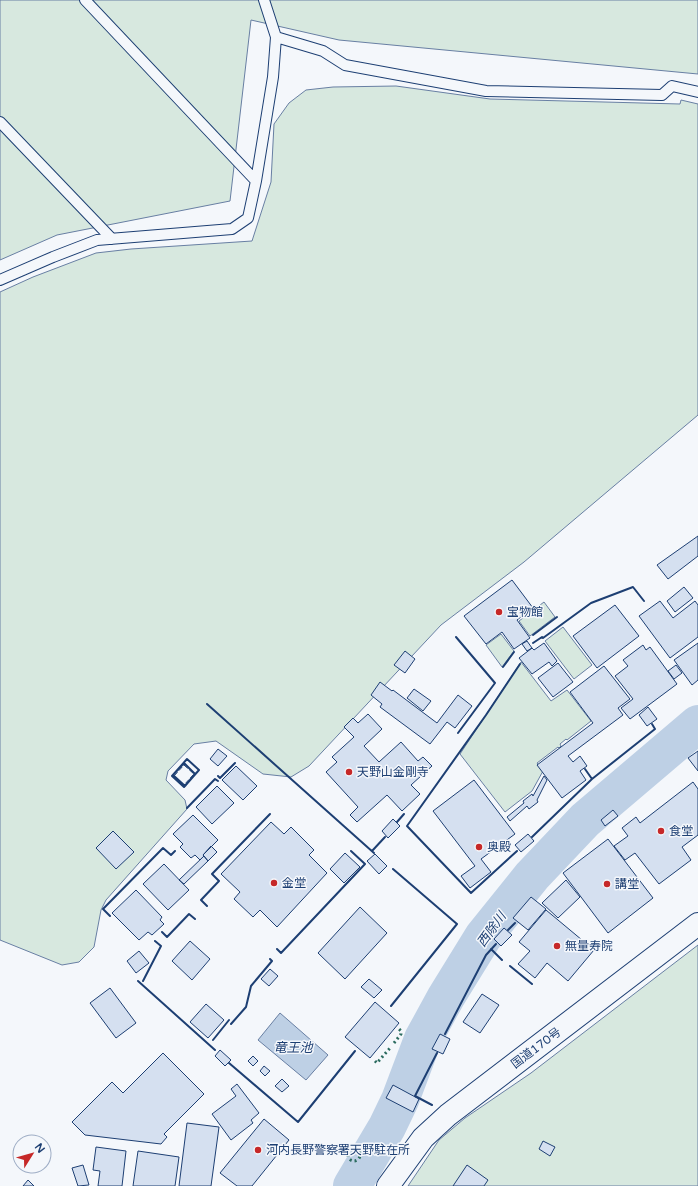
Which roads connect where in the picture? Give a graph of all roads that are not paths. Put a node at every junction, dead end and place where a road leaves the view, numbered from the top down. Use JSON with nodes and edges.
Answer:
{"nodes":[{"id":1,"x":85,"y":0,"type":"edge"},
{"id":2,"x":264,"y":0,"type":"edge"},
{"id":3,"x":276,"y":37,"type":"junction"},
{"id":4,"x":698,"y":92,"type":"edge"},
{"id":5,"x":0,"y":122,"type":"edge"},
{"id":6,"x":256,"y":181,"type":"junction"},
{"id":7,"x":112,"y":239,"type":"junction"},
{"id":8,"x":0,"y":280,"type":"edge"},
{"id":9,"x":698,"y":924,"type":"edge"},
{"id":10,"x":388,"y":1186,"type":"edge"}],
"edges":[{"from":1,"to":6,"type":"lane"},
{"from":2,"to":3,"type":"lane"},
{"from":3,"to":4,"type":"lane"},
{"from":3,"to":6,"type":"lane"},
{"from":5,"to":7,"type":"lane"},
{"from":6,"to":7,"type":"lane"},
{"from":7,"to":8,"type":"lane"},
{"from":9,"to":10,"type":"highway","name":"国道170号"}]}
